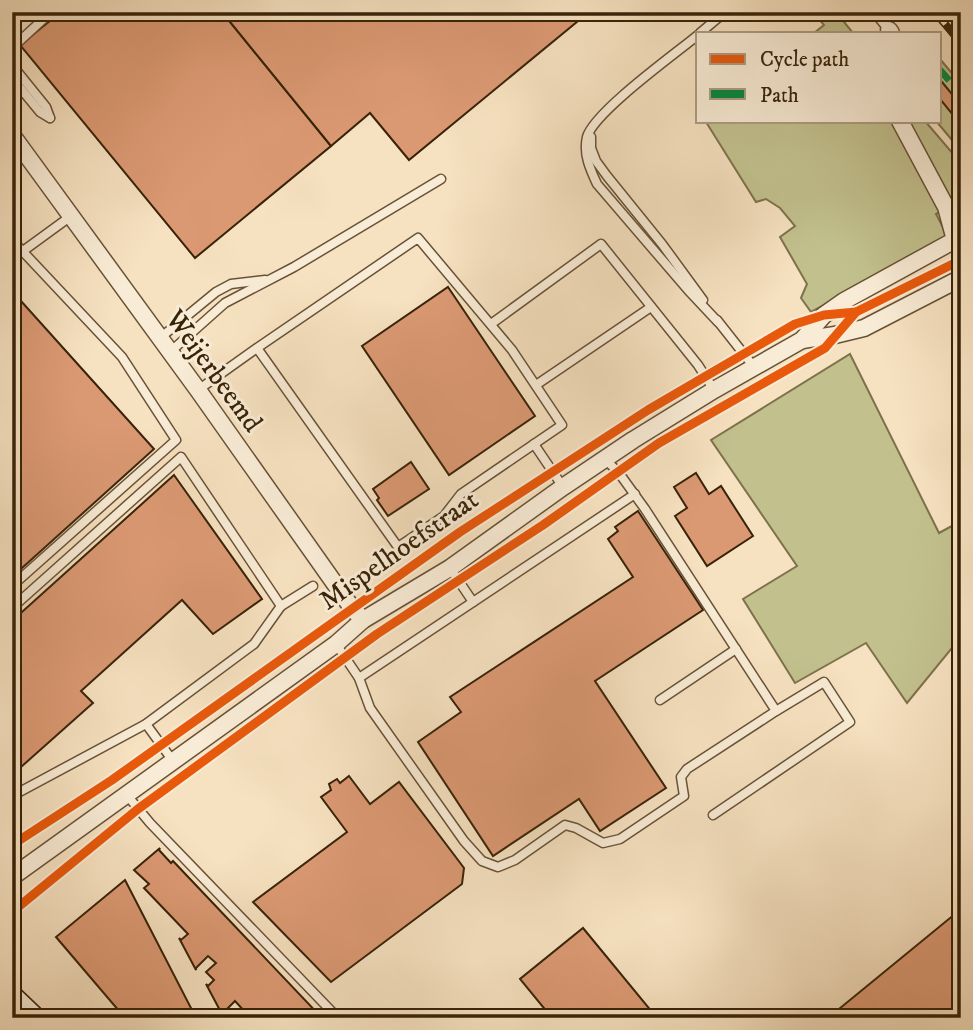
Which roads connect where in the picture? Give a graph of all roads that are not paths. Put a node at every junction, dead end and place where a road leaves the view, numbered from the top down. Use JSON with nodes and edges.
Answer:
{"nodes":[{"id":1,"x":51,"y":12,"type":"edge"},
{"id":2,"x":725,"y":12,"type":"edge"},
{"id":3,"x":874,"y":12,"type":"edge"},
{"id":4,"x":701,"y":32,"type":"edge"},
{"id":5,"x":890,"y":32,"type":"edge"},
{"id":6,"x":696,"y":37,"type":"edge"},
{"id":7,"x":12,"y":48,"type":"edge"},
{"id":8,"x":12,"y":65,"type":"edge"},
{"id":9,"x":12,"y":78,"type":"edge"},
{"id":10,"x":901,"y":122,"type":"edge"},
{"id":11,"x":12,"y":135,"type":"edge"},
{"id":12,"x":441,"y":178,"type":"dead end"},
{"id":13,"x":71,"y":216,"type":"junction"},
{"id":14,"x":12,"y":240,"type":"edge"},
{"id":15,"x":23,"y":251,"type":"junction"},
{"id":16,"x":961,"y":278,"type":"edge"},
{"id":17,"x":272,"y":279,"type":"junction"},
{"id":18,"x":651,"y":307,"type":"junction"},
{"id":19,"x":491,"y":324,"type":"junction"},
{"id":20,"x":160,"y":338,"type":"junction"},
{"id":21,"x":802,"y":340,"type":"junction"},
{"id":22,"x":257,"y":348,"type":"junction"},
{"id":23,"x":170,"y":352,"type":"junction"},
{"id":24,"x":754,"y":367,"type":"junction"},
{"id":25,"x":536,"y":386,"type":"junction"},
{"id":26,"x":198,"y":390,"type":"junction"},
{"id":27,"x":714,"y":390,"type":"junction"},
{"id":28,"x":534,"y":444,"type":"junction"},
{"id":29,"x":605,"y":459,"type":"junction"},
{"id":30,"x":563,"y":487,"type":"junction"},
{"id":31,"x":635,"y":494,"type":"junction"},
{"id":32,"x":450,"y":568,"type":"junction"},
{"id":33,"x":12,"y":586,"type":"edge"},
{"id":34,"x":313,"y":586,"type":"dead end"},
{"id":35,"x":473,"y":602,"type":"junction"},
{"id":36,"x":281,"y":606,"type":"junction"},
{"id":37,"x":12,"y":608,"type":"edge"},
{"id":38,"x":363,"y":620,"type":"junction"},
{"id":39,"x":336,"y":644,"type":"junction"},
{"id":40,"x":736,"y":649,"type":"junction"},
{"id":41,"x":359,"y":678,"type":"junction"},
{"id":42,"x":660,"y":700,"type":"dead end"},
{"id":43,"x":776,"y":711,"type":"junction"},
{"id":44,"x":146,"y":724,"type":"junction"},
{"id":45,"x":173,"y":761,"type":"junction"},
{"id":46,"x":126,"y":794,"type":"junction"},
{"id":47,"x":12,"y":796,"type":"edge"},
{"id":48,"x":713,"y":815,"type":"dead end"},
{"id":49,"x":12,"y":877,"type":"edge"},
{"id":50,"x":12,"y":998,"type":"edge"},
{"id":51,"x":33,"y":1018,"type":"edge"},
{"id":52,"x":338,"y":1018,"type":"edge"}],
"edges":[{"from":1,"to":7,"type":"lane"},
{"from":2,"to":4,"type":"lane"},
{"from":3,"to":5,"type":"lane"},
{"from":6,"to":24,"type":"lane"},
{"from":8,"to":9,"type":"lane"},
{"from":10,"to":21,"type":"street","name":"Mispelhoefstraat"},
{"from":11,"to":13,"type":"street","name":"Weijerbeemd"},
{"from":12,"to":17,"type":"lane"},
{"from":13,"to":15,"type":"lane"},
{"from":13,"to":20,"type":"street","name":"Weijerbeemd"},
{"from":14,"to":15,"type":"lane"},
{"from":15,"to":33,"type":"lane"},
{"from":16,"to":21,"type":"street","name":"Mispelhoefstraat"},
{"from":17,"to":20,"type":"lane"},
{"from":17,"to":23,"type":"lane"},
{"from":18,"to":19,"type":"lane"},
{"from":18,"to":25,"type":"lane"},
{"from":18,"to":27,"type":"lane"},
{"from":19,"to":22,"type":"lane"},
{"from":19,"to":25,"type":"lane"},
{"from":20,"to":23,"type":"street","name":"Weijerbeemd"},
{"from":21,"to":24,"type":"street","name":"Mispelhoefstraat"},
{"from":22,"to":26,"type":"lane"},
{"from":22,"to":28,"type":"lane"},
{"from":23,"to":26,"type":"street","name":"Weijerbeemd"},
{"from":24,"to":27,"type":"street","name":"Mispelhoefstraat"},
{"from":25,"to":28,"type":"lane"},
{"from":26,"to":38,"type":"street","name":"Weijerbeemd"},
{"from":27,"to":29,"type":"street","name":"Mispelhoefstraat"},
{"from":28,"to":30,"type":"lane"},
{"from":29,"to":30,"type":"street","name":"Mispelhoefstraat"},
{"from":29,"to":31,"type":"lane"},
{"from":30,"to":32,"type":"street","name":"Mispelhoefstraat"},
{"from":31,"to":35,"type":"lane"},
{"from":31,"to":40,"type":"lane"},
{"from":32,"to":35,"type":"lane"},
{"from":32,"to":38,"type":"street","name":"Mispelhoefstraat"},
{"from":34,"to":36,"type":"lane"},
{"from":35,"to":41,"type":"lane"},
{"from":36,"to":37,"type":"lane"},
{"from":36,"to":44,"type":"lane"},
{"from":38,"to":39,"type":"street","name":"Mispelhoefstraat"},
{"from":39,"to":41,"type":"lane"},
{"from":39,"to":45,"type":"street","name":"Mispelhoefstraat"},
{"from":40,"to":42,"type":"lane"},
{"from":40,"to":43,"type":"lane"},
{"from":41,"to":43,"type":"lane"},
{"from":43,"to":48,"type":"lane"},
{"from":44,"to":45,"type":"lane"},
{"from":44,"to":47,"type":"lane"},
{"from":45,"to":46,"type":"street","name":"Mispelhoefstraat"},
{"from":46,"to":49,"type":"street","name":"Mispelhoefstraat"},
{"from":46,"to":52,"type":"lane"},
{"from":50,"to":51,"type":"street"}]}
